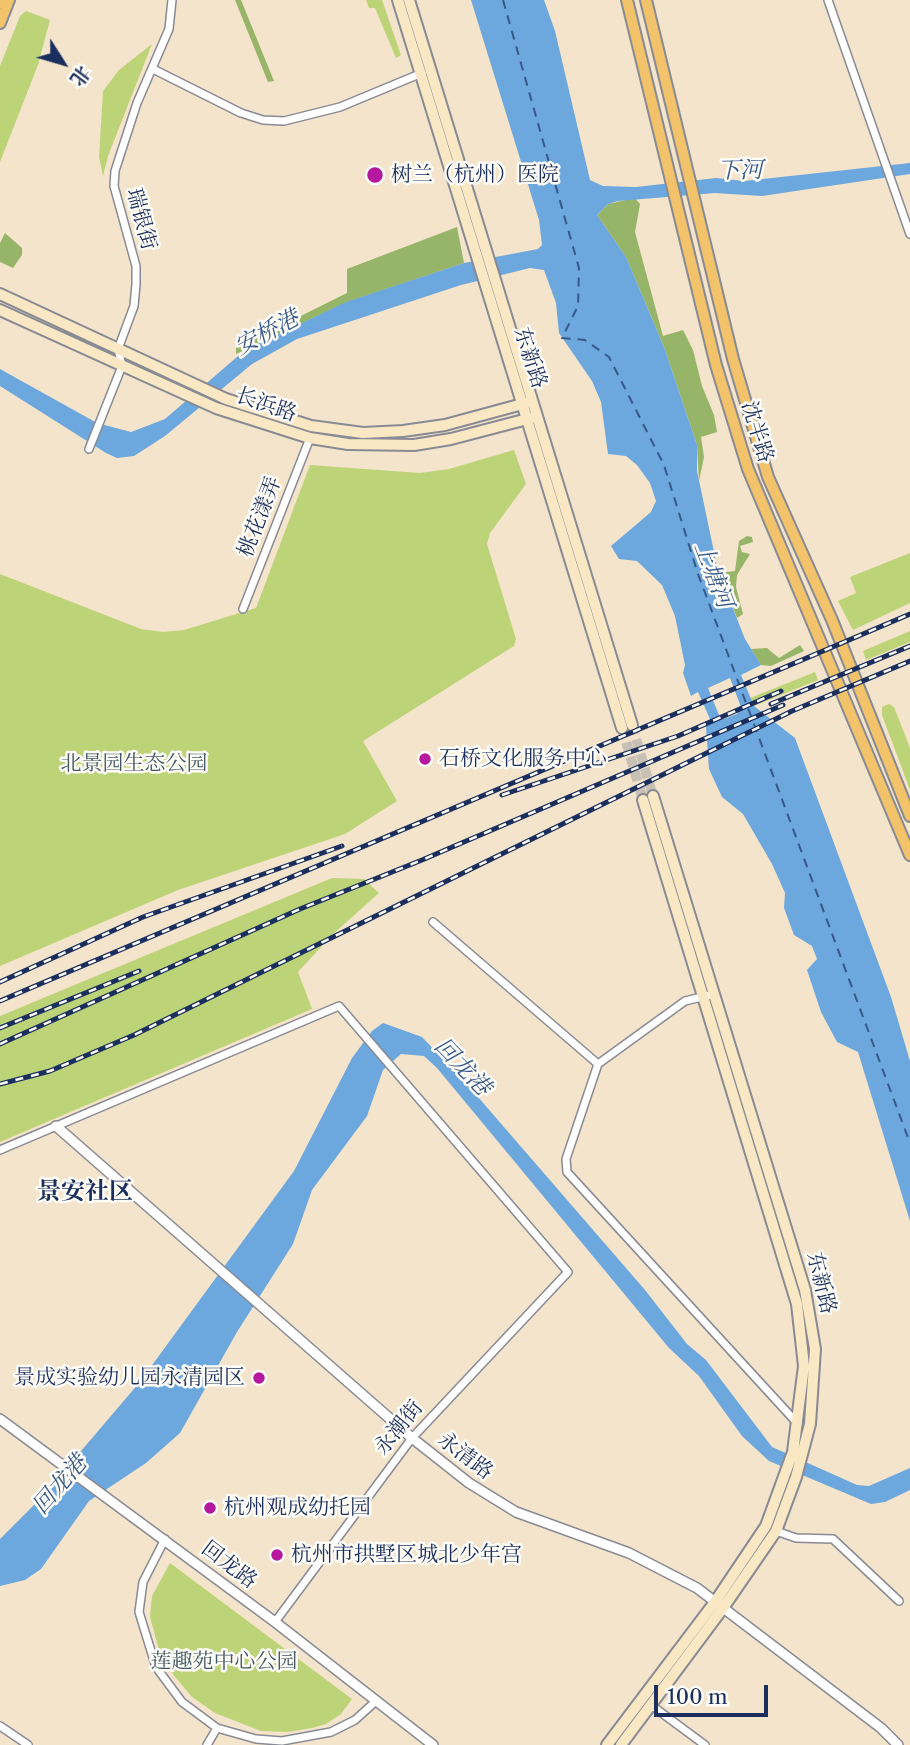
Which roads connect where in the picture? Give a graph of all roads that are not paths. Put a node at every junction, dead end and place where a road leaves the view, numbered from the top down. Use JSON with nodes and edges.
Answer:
{"nodes":[{"id":1,"x":9,"y":0,"type":"edge"},
{"id":2,"x":172,"y":0,"type":"edge"},
{"id":3,"x":398,"y":0,"type":"edge"},
{"id":4,"x":409,"y":0,"type":"edge"},
{"id":5,"x":627,"y":0,"type":"edge"},
{"id":6,"x":646,"y":0,"type":"edge"},
{"id":7,"x":828,"y":0,"type":"edge"},
{"id":8,"x":0,"y":23,"type":"edge"},
{"id":9,"x":153,"y":69,"type":"junction"},
{"id":10,"x":427,"y":72,"type":"junction"},
{"id":11,"x":910,"y":234,"type":"edge"},
{"id":12,"x":0,"y":294,"type":"edge"},
{"id":13,"x":0,"y":310,"type":"edge"},
{"id":14,"x":118,"y":349,"type":"junction"},
{"id":15,"x":122,"y":366,"type":"junction"},
{"id":16,"x":529,"y":402,"type":"junction"},
{"id":17,"x":533,"y":417,"type":"junction"},
{"id":18,"x":310,"y":438,"type":"junction"},
{"id":19,"x":89,"y":449,"type":"dead end"},
{"id":20,"x":243,"y":609,"type":"dead end"},
{"id":21,"x":627,"y":727,"type":"tunnel mouth"},
{"id":22,"x":648,"y":798,"type":"tunnel mouth"},
{"id":23,"x":910,"y":816,"type":"edge"},
{"id":24,"x":910,"y":855,"type":"edge"},
{"id":25,"x":433,"y":922,"type":"dead end"},
{"id":26,"x":709,"y":995,"type":"junction"},
{"id":27,"x":598,"y":1064,"type":"junction"},
{"id":28,"x":56,"y":1126,"type":"junction"},
{"id":29,"x":0,"y":1150,"type":"edge"},
{"id":30,"x":0,"y":1419,"type":"edge"},
{"id":31,"x":799,"y":1424,"type":"junction"},
{"id":32,"x":412,"y":1438,"type":"junction"},
{"id":33,"x":798,"y":1453,"type":"junction"},
{"id":34,"x":791,"y":1475,"type":"junction"},
{"id":35,"x":776,"y":1531,"type":"junction"},
{"id":36,"x":165,"y":1539,"type":"junction"},
{"id":37,"x":899,"y":1601,"type":"dead end"},
{"id":38,"x":719,"y":1605,"type":"junction"},
{"id":39,"x":275,"y":1622,"type":"junction"},
{"id":40,"x":376,"y":1701,"type":"junction"},
{"id":41,"x":651,"y":1705,"type":"junction"},
{"id":42,"x":0,"y":1726,"type":"edge"},
{"id":43,"x":217,"y":1728,"type":"junction"},
{"id":44,"x":27,"y":1745,"type":"edge"},
{"id":45,"x":207,"y":1745,"type":"edge"},
{"id":46,"x":433,"y":1745,"type":"edge"},
{"id":47,"x":607,"y":1745,"type":"edge"},
{"id":48,"x":621,"y":1745,"type":"edge"},
{"id":49,"x":705,"y":1745,"type":"edge"},
{"id":50,"x":898,"y":1745,"type":"edge"}],
"edges":[{"from":1,"to":8,"type":"main road"},
{"from":2,"to":9,"type":"street","name":"瑞银街"},
{"from":3,"to":10,"type":"main road","name":"东新路"},
{"from":4,"to":10,"type":"main road","name":"东新路"},
{"from":5,"to":24,"type":"main road","name":"沈半路"},
{"from":6,"to":23,"type":"main road","name":"沈半路"},
{"from":7,"to":11,"type":"street"},
{"from":9,"to":10,"type":"street"},
{"from":9,"to":14,"type":"street","name":"瑞银街"},
{"from":10,"to":16,"type":"main road","name":"东新路"},
{"from":12,"to":14,"type":"main road","name":"长浜路"},
{"from":13,"to":15,"type":"main road","name":"长浜路"},
{"from":14,"to":15,"type":"street"},
{"from":14,"to":16,"type":"main road","name":"长浜路"},
{"from":15,"to":18,"type":"main road","name":"长浜路"},
{"from":15,"to":19,"type":"street"},
{"from":16,"to":17,"type":"main road","name":"东新路"},
{"from":17,"to":18,"type":"main road","name":"长浜路"},
{"from":17,"to":21,"type":"main road","name":"东新路"},
{"from":18,"to":20,"type":"street","name":"桃花漾弄"},
{"from":22,"to":26,"type":"main road","name":"东新路"},
{"from":25,"to":27,"type":"street"},
{"from":26,"to":27,"type":"street"},
{"from":26,"to":31,"type":"main road","name":"东新路"},
{"from":26,"to":33,"type":"main road","name":"东新路"},
{"from":27,"to":31,"type":"street"},
{"from":28,"to":29,"type":"street"},
{"from":28,"to":32,"type":"street","name":"永清路"},
{"from":28,"to":32,"type":"street","name":"永潮街"},
{"from":30,"to":36,"type":"street","name":"回龙路"},
{"from":31,"to":33,"type":"main road","name":"东新路"},
{"from":32,"to":38,"type":"street","name":"永清路"},
{"from":32,"to":39,"type":"street","name":"永潮街"},
{"from":33,"to":34,"type":"main road","name":"东新路"},
{"from":34,"to":35,"type":"main road","name":"东新路"},
{"from":34,"to":38,"type":"main road","name":"东新路"},
{"from":35,"to":37,"type":"street"},
{"from":35,"to":38,"type":"main road","name":"东新路"},
{"from":36,"to":39,"type":"street","name":"回龙路"},
{"from":36,"to":43,"type":"street"},
{"from":38,"to":41,"type":"main road","name":"东新路"},
{"from":38,"to":47,"type":"main road","name":"东新路"},
{"from":38,"to":50,"type":"street","name":"永清路"},
{"from":39,"to":40,"type":"street","name":"回龙路"},
{"from":40,"to":43,"type":"street"},
{"from":40,"to":46,"type":"street","name":"回龙路"},
{"from":41,"to":48,"type":"main road","name":"东新路"},
{"from":41,"to":49,"type":"street"},
{"from":42,"to":44,"type":"street"},
{"from":43,"to":45,"type":"street"}]}
